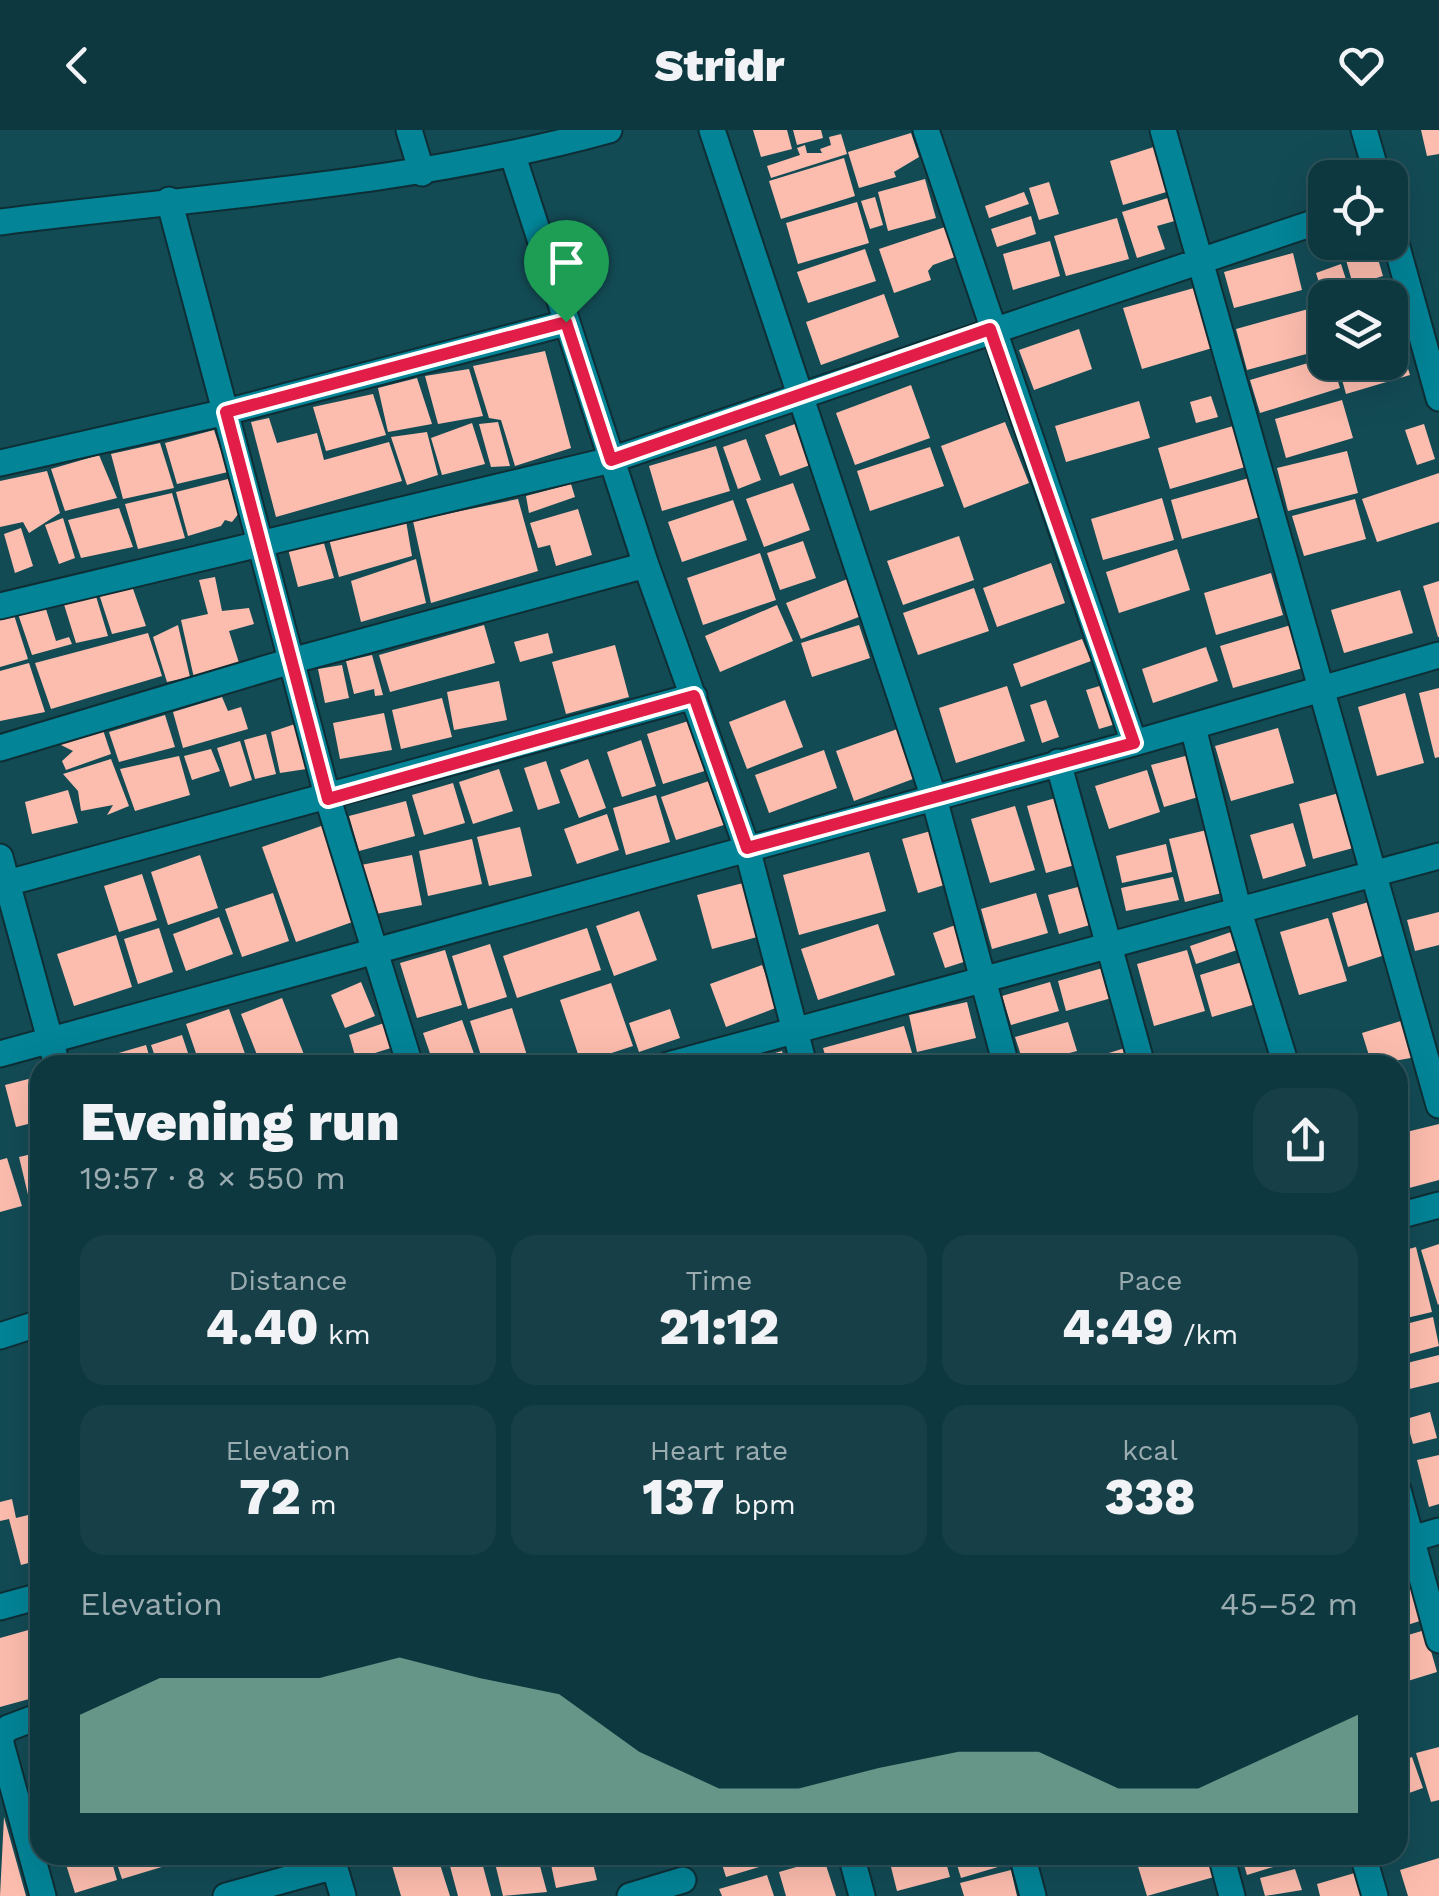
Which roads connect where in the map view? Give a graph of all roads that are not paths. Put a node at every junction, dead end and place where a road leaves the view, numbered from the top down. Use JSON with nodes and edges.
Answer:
{"nodes":[{"id":1,"x":409,"y":130,"type":"edge"},
{"id":2,"x":609,"y":130,"type":"edge"},
{"id":3,"x":712,"y":130,"type":"edge"},
{"id":4,"x":926,"y":130,"type":"edge"},
{"id":5,"x":1163,"y":130,"type":"edge"},
{"id":6,"x":1364,"y":130,"type":"edge"},
{"id":7,"x":513,"y":156,"type":"junction"},
{"id":8,"x":1373,"y":160,"type":"edge"},
{"id":9,"x":422,"y":172,"type":"junction"},
{"id":10,"x":169,"y":200,"type":"junction"},
{"id":11,"x":0,"y":222,"type":"edge"},
{"id":12,"x":1308,"y":225,"type":"edge"},
{"id":13,"x":1200,"y":260,"type":"junction"},
{"id":14,"x":1401,"y":260,"type":"edge"},
{"id":15,"x":566,"y":322,"type":"junction"},
{"id":16,"x":990,"y":329,"type":"junction"},
{"id":17,"x":802,"y":392,"type":"junction"},
{"id":18,"x":1439,"y":398,"type":"edge"},
{"id":19,"x":226,"y":412,"type":"junction"},
{"id":20,"x":611,"y":460,"type":"junction"},
{"id":21,"x":0,"y":463,"type":"edge"},
{"id":22,"x":263,"y":542,"type":"junction"},
{"id":23,"x":646,"y":565,"type":"junction"},
{"id":24,"x":0,"y":606,"type":"edge"},
{"id":25,"x":1439,"y":654,"type":"edge"},
{"id":26,"x":291,"y":661,"type":"junction"},
{"id":27,"x":1321,"y":687,"type":"junction"},
{"id":28,"x":694,"y":696,"type":"junction"},
{"id":29,"x":1193,"y":726,"type":"junction"},
{"id":30,"x":1134,"y":743,"type":"junction"},
{"id":31,"x":0,"y":748,"type":"edge"},
{"id":32,"x":1058,"y":762,"type":"junction"},
{"id":33,"x":934,"y":798,"type":"junction"},
{"id":34,"x":328,"y":799,"type":"junction"},
{"id":35,"x":747,"y":848,"type":"junction"},
{"id":36,"x":1439,"y":856,"type":"edge"},
{"id":37,"x":0,"y":857,"type":"edge"},
{"id":38,"x":1372,"y":873,"type":"junction"},
{"id":39,"x":4,"y":884,"type":"edge"},
{"id":40,"x":1239,"y":912,"type":"junction"},
{"id":41,"x":1109,"y":945,"type":"junction"},
{"id":42,"x":375,"y":952,"type":"junction"},
{"id":43,"x":984,"y":977,"type":"junction"},
{"id":44,"x":795,"y":1029,"type":"junction"},
{"id":45,"x":50,"y":1039,"type":"junction"},
{"id":46,"x":0,"y":1054,"type":"edge"},
{"id":47,"x":54,"y":1055,"type":"edge"},
{"id":48,"x":407,"y":1055,"type":"edge"},
{"id":49,"x":716,"y":1055,"type":"edge"},
{"id":50,"x":802,"y":1055,"type":"edge"},
{"id":51,"x":1004,"y":1055,"type":"edge"},
{"id":52,"x":1139,"y":1055,"type":"edge"},
{"id":53,"x":1283,"y":1055,"type":"edge"},
{"id":54,"x":1439,"y":1105,"type":"edge"},
{"id":55,"x":1439,"y":1205,"type":"edge"},
{"id":56,"x":1408,"y":1213,"type":"edge"},
{"id":57,"x":30,"y":1326,"type":"edge"},
{"id":58,"x":0,"y":1336,"type":"edge"},
{"id":59,"x":1439,"y":1532,"type":"edge"},
{"id":60,"x":1408,"y":1540,"type":"edge"},
{"id":61,"x":1408,"y":1555,"type":"edge"},
{"id":62,"x":30,"y":1599,"type":"edge"},
{"id":63,"x":0,"y":1607,"type":"edge"},
{"id":64,"x":1439,"y":1640,"type":"edge"},
{"id":65,"x":30,"y":1720,"type":"edge"},
{"id":66,"x":0,"y":1738,"type":"edge"},
{"id":67,"x":5,"y":1779,"type":"edge"},
{"id":68,"x":30,"y":1858,"type":"edge"},
{"id":69,"x":32,"y":1865,"type":"edge"},
{"id":70,"x":321,"y":1865,"type":"edge"},
{"id":71,"x":334,"y":1865,"type":"edge"},
{"id":72,"x":854,"y":1865,"type":"edge"},
{"id":73,"x":1025,"y":1865,"type":"edge"},
{"id":74,"x":1223,"y":1865,"type":"edge"},
{"id":75,"x":1366,"y":1865,"type":"edge"},
{"id":76,"x":682,"y":1877,"type":"edge"},
{"id":77,"x":42,"y":1896,"type":"edge"},
{"id":78,"x":226,"y":1896,"type":"edge"},
{"id":79,"x":343,"y":1896,"type":"edge"},
{"id":80,"x":630,"y":1896,"type":"edge"},
{"id":81,"x":862,"y":1896,"type":"edge"},
{"id":82,"x":1034,"y":1896,"type":"edge"},
{"id":83,"x":1232,"y":1896,"type":"edge"},
{"id":84,"x":1375,"y":1896,"type":"edge"}],
"edges":[{"from":1,"to":9,"type":"street"},
{"from":2,"to":7,"type":"street"},
{"from":3,"to":17,"type":"street"},
{"from":4,"to":16,"type":"street"},
{"from":5,"to":13,"type":"street"},
{"from":6,"to":8,"type":"street"},
{"from":7,"to":9,"type":"street"},
{"from":7,"to":15,"type":"street"},
{"from":9,"to":10,"type":"street"},
{"from":10,"to":11,"type":"street"},
{"from":10,"to":19,"type":"street"},
{"from":12,"to":13,"type":"street"},
{"from":13,"to":16,"type":"street"},
{"from":13,"to":27,"type":"street"},
{"from":14,"to":18,"type":"street"},
{"from":15,"to":19,"type":"street"},
{"from":15,"to":20,"type":"street"},
{"from":16,"to":17,"type":"street"},
{"from":16,"to":30,"type":"street"},
{"from":17,"to":20,"type":"street"},
{"from":17,"to":33,"type":"street"},
{"from":19,"to":21,"type":"street"},
{"from":19,"to":22,"type":"street"},
{"from":20,"to":22,"type":"street"},
{"from":20,"to":23,"type":"street"},
{"from":22,"to":24,"type":"street"},
{"from":22,"to":26,"type":"street"},
{"from":23,"to":26,"type":"street"},
{"from":23,"to":28,"type":"street"},
{"from":25,"to":27,"type":"street"},
{"from":26,"to":31,"type":"street"},
{"from":26,"to":34,"type":"street"},
{"from":27,"to":29,"type":"street"},
{"from":27,"to":38,"type":"street"},
{"from":28,"to":34,"type":"street"},
{"from":28,"to":35,"type":"street"},
{"from":29,"to":30,"type":"street"},
{"from":29,"to":40,"type":"street"},
{"from":30,"to":32,"type":"street"},
{"from":32,"to":33,"type":"street"},
{"from":32,"to":41,"type":"street"},
{"from":33,"to":35,"type":"street"},
{"from":33,"to":43,"type":"street"},
{"from":34,"to":39,"type":"street"},
{"from":34,"to":42,"type":"street"},
{"from":35,"to":42,"type":"street"},
{"from":35,"to":44,"type":"street"},
{"from":36,"to":38,"type":"street"},
{"from":37,"to":39,"type":"street"},
{"from":38,"to":40,"type":"street"},
{"from":38,"to":54,"type":"street"},
{"from":39,"to":45,"type":"street"},
{"from":40,"to":41,"type":"street"},
{"from":40,"to":53,"type":"street"},
{"from":41,"to":43,"type":"street"},
{"from":41,"to":52,"type":"street"},
{"from":42,"to":45,"type":"street"},
{"from":42,"to":48,"type":"street"},
{"from":43,"to":44,"type":"street"},
{"from":43,"to":51,"type":"street"},
{"from":44,"to":49,"type":"street"},
{"from":44,"to":50,"type":"street"},
{"from":45,"to":46,"type":"street"},
{"from":45,"to":47,"type":"street"},
{"from":55,"to":56,"type":"street"},
{"from":57,"to":58,"type":"street"},
{"from":59,"to":60,"type":"street"},
{"from":61,"to":64,"type":"street"},
{"from":62,"to":63,"type":"street"},
{"from":65,"to":66,"type":"street"},
{"from":66,"to":67,"type":"street"},
{"from":67,"to":68,"type":"street"},
{"from":69,"to":77,"type":"street"},
{"from":70,"to":78,"type":"street"},
{"from":71,"to":79,"type":"street"},
{"from":72,"to":81,"type":"street"},
{"from":73,"to":82,"type":"street"},
{"from":74,"to":83,"type":"street"},
{"from":75,"to":84,"type":"street"},
{"from":76,"to":80,"type":"street"}]}
